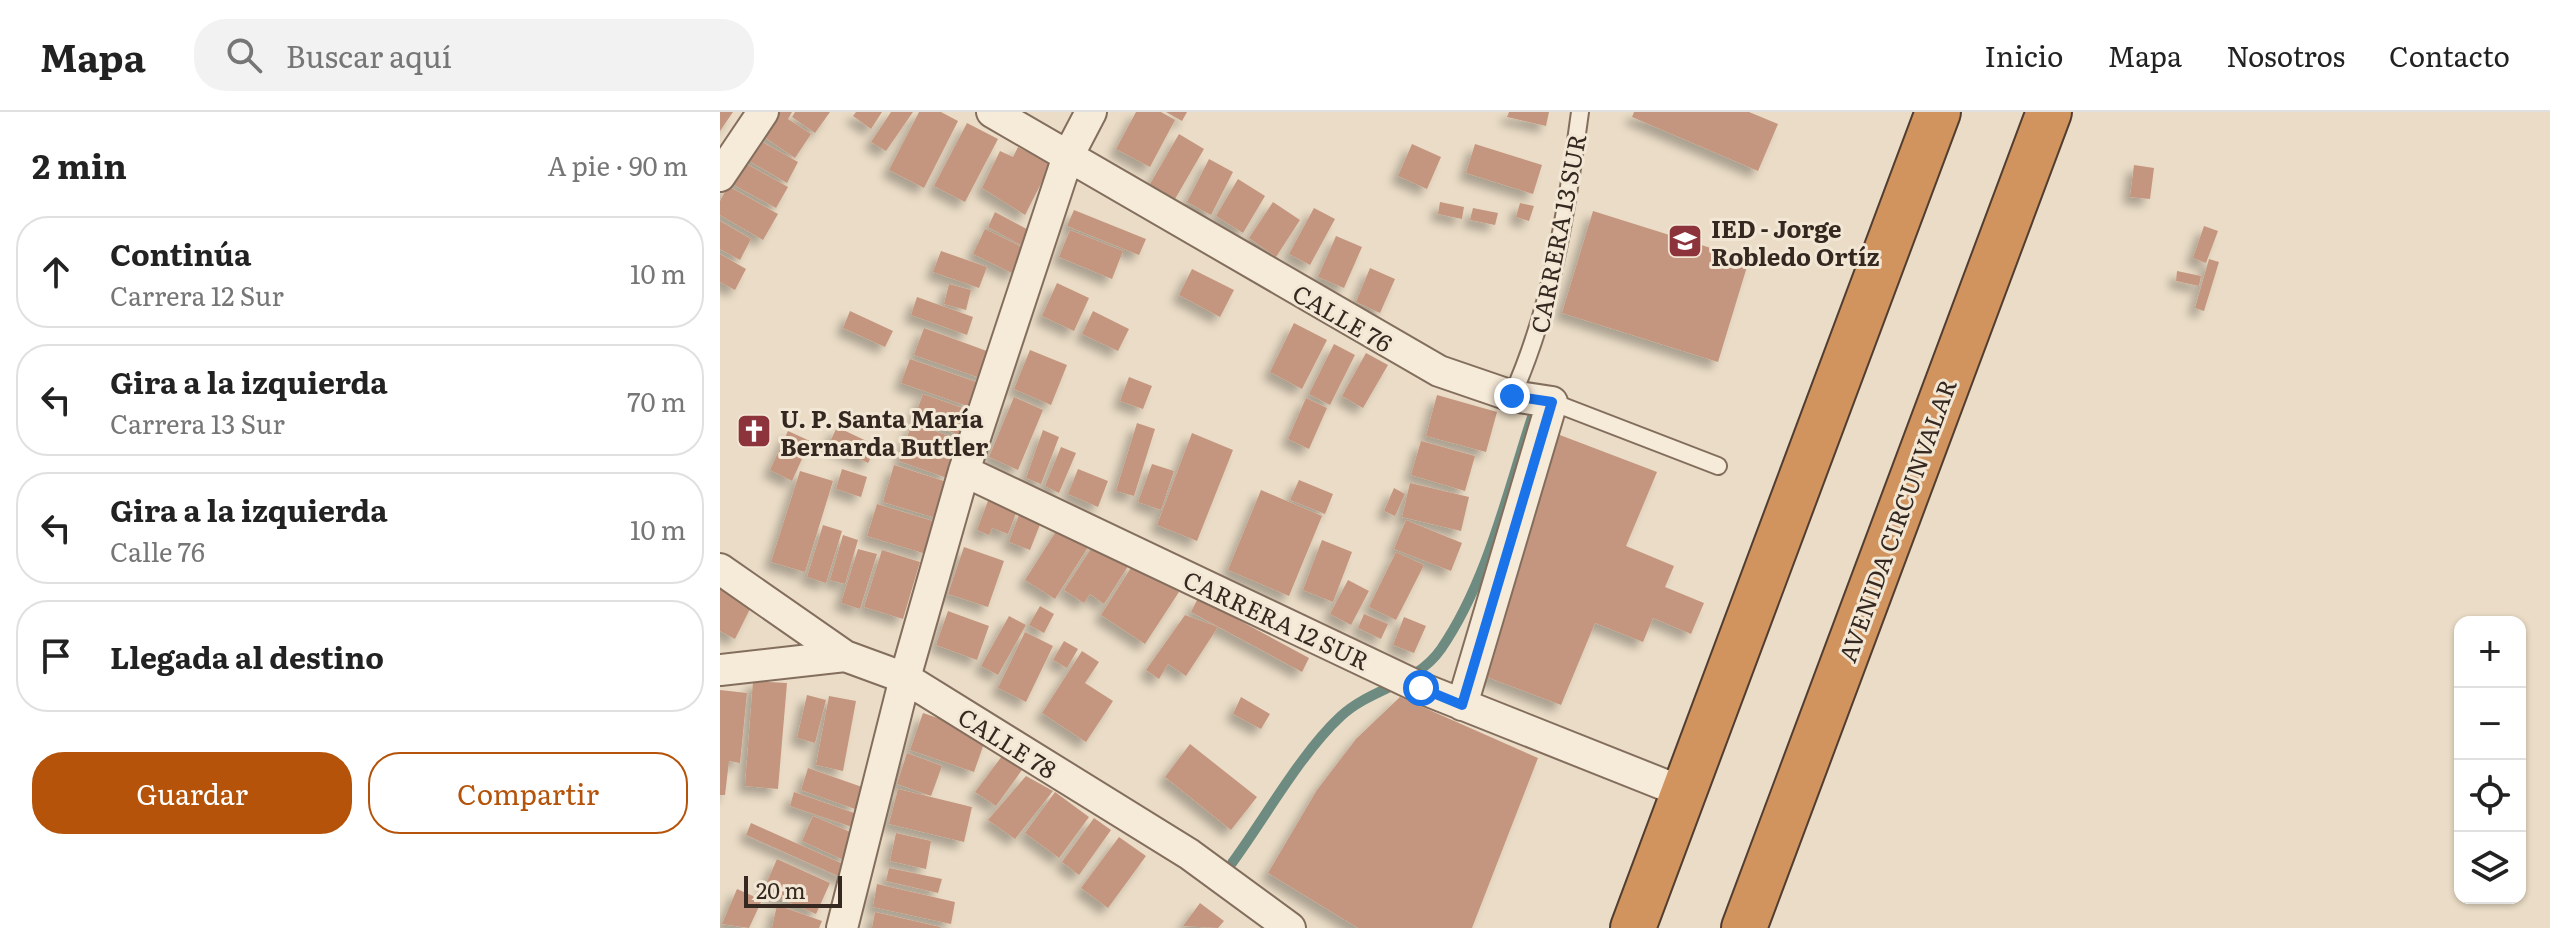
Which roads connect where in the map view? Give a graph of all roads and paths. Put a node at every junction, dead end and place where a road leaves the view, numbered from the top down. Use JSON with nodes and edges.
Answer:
{"nodes":[{"id":1,"x":763,"y":112,"type":"edge"},
{"id":2,"x":992,"y":112,"type":"edge"},
{"id":3,"x":1091,"y":112,"type":"edge"},
{"id":4,"x":1580,"y":112,"type":"edge"},
{"id":5,"x":1938,"y":112,"type":"edge"},
{"id":6,"x":2049,"y":112,"type":"edge"},
{"id":7,"x":1068,"y":156,"type":"junction"},
{"id":8,"x":720,"y":176,"type":"edge"},
{"id":9,"x":1512,"y":396,"type":"junction"},
{"id":10,"x":1552,"y":402,"type":"junction"},
{"id":11,"x":1718,"y":466,"type":"dead end"},
{"id":12,"x":964,"y":471,"type":"junction"},
{"id":13,"x":720,"y":569,"type":"edge"},
{"id":14,"x":845,"y":656,"type":"junction"},
{"id":15,"x":720,"y":670,"type":"edge"},
{"id":16,"x":905,"y":678,"type":"junction"},
{"id":17,"x":1462,"y":705,"type":"junction"},
{"id":18,"x":1685,"y":793,"type":"junction"},
{"id":19,"x":1750,"y":922,"type":"edge"},
{"id":20,"x":842,"y":928,"type":"edge"},
{"id":21,"x":1290,"y":928,"type":"edge"},
{"id":22,"x":1633,"y":928,"type":"edge"}],
"edges":[{"from":1,"to":8,"type":"street"},
{"from":2,"to":7,"type":"street","name":"CALLE 76"},
{"from":3,"to":7,"type":"street"},
{"from":4,"to":9,"type":"lane","name":"CARRERA 13 SUR"},
{"from":5,"to":18,"type":"highway"},
{"from":6,"to":19,"type":"highway","name":"AVENIDA CIRCUNVALAR"},
{"from":7,"to":9,"type":"street","name":"CALLE 76"},
{"from":7,"to":12,"type":"street"},
{"from":9,"to":10,"type":"street","name":"CALLE 76"},
{"from":10,"to":11,"type":"lane","name":"CALLE 76"},
{"from":10,"to":17,"type":"street"},
{"from":12,"to":16,"type":"street"},
{"from":12,"to":17,"type":"street","name":"CARRERA 12 SUR"},
{"from":13,"to":14,"type":"street","name":"CALLE 78"},
{"from":14,"to":15,"type":"street"},
{"from":14,"to":16,"type":"street","name":"CALLE 78"},
{"from":16,"to":20,"type":"street"},
{"from":16,"to":21,"type":"street","name":"CALLE 78"},
{"from":17,"to":18,"type":"street","name":"CARRERA 12 SUR"},
{"from":18,"to":22,"type":"highway"}]}
